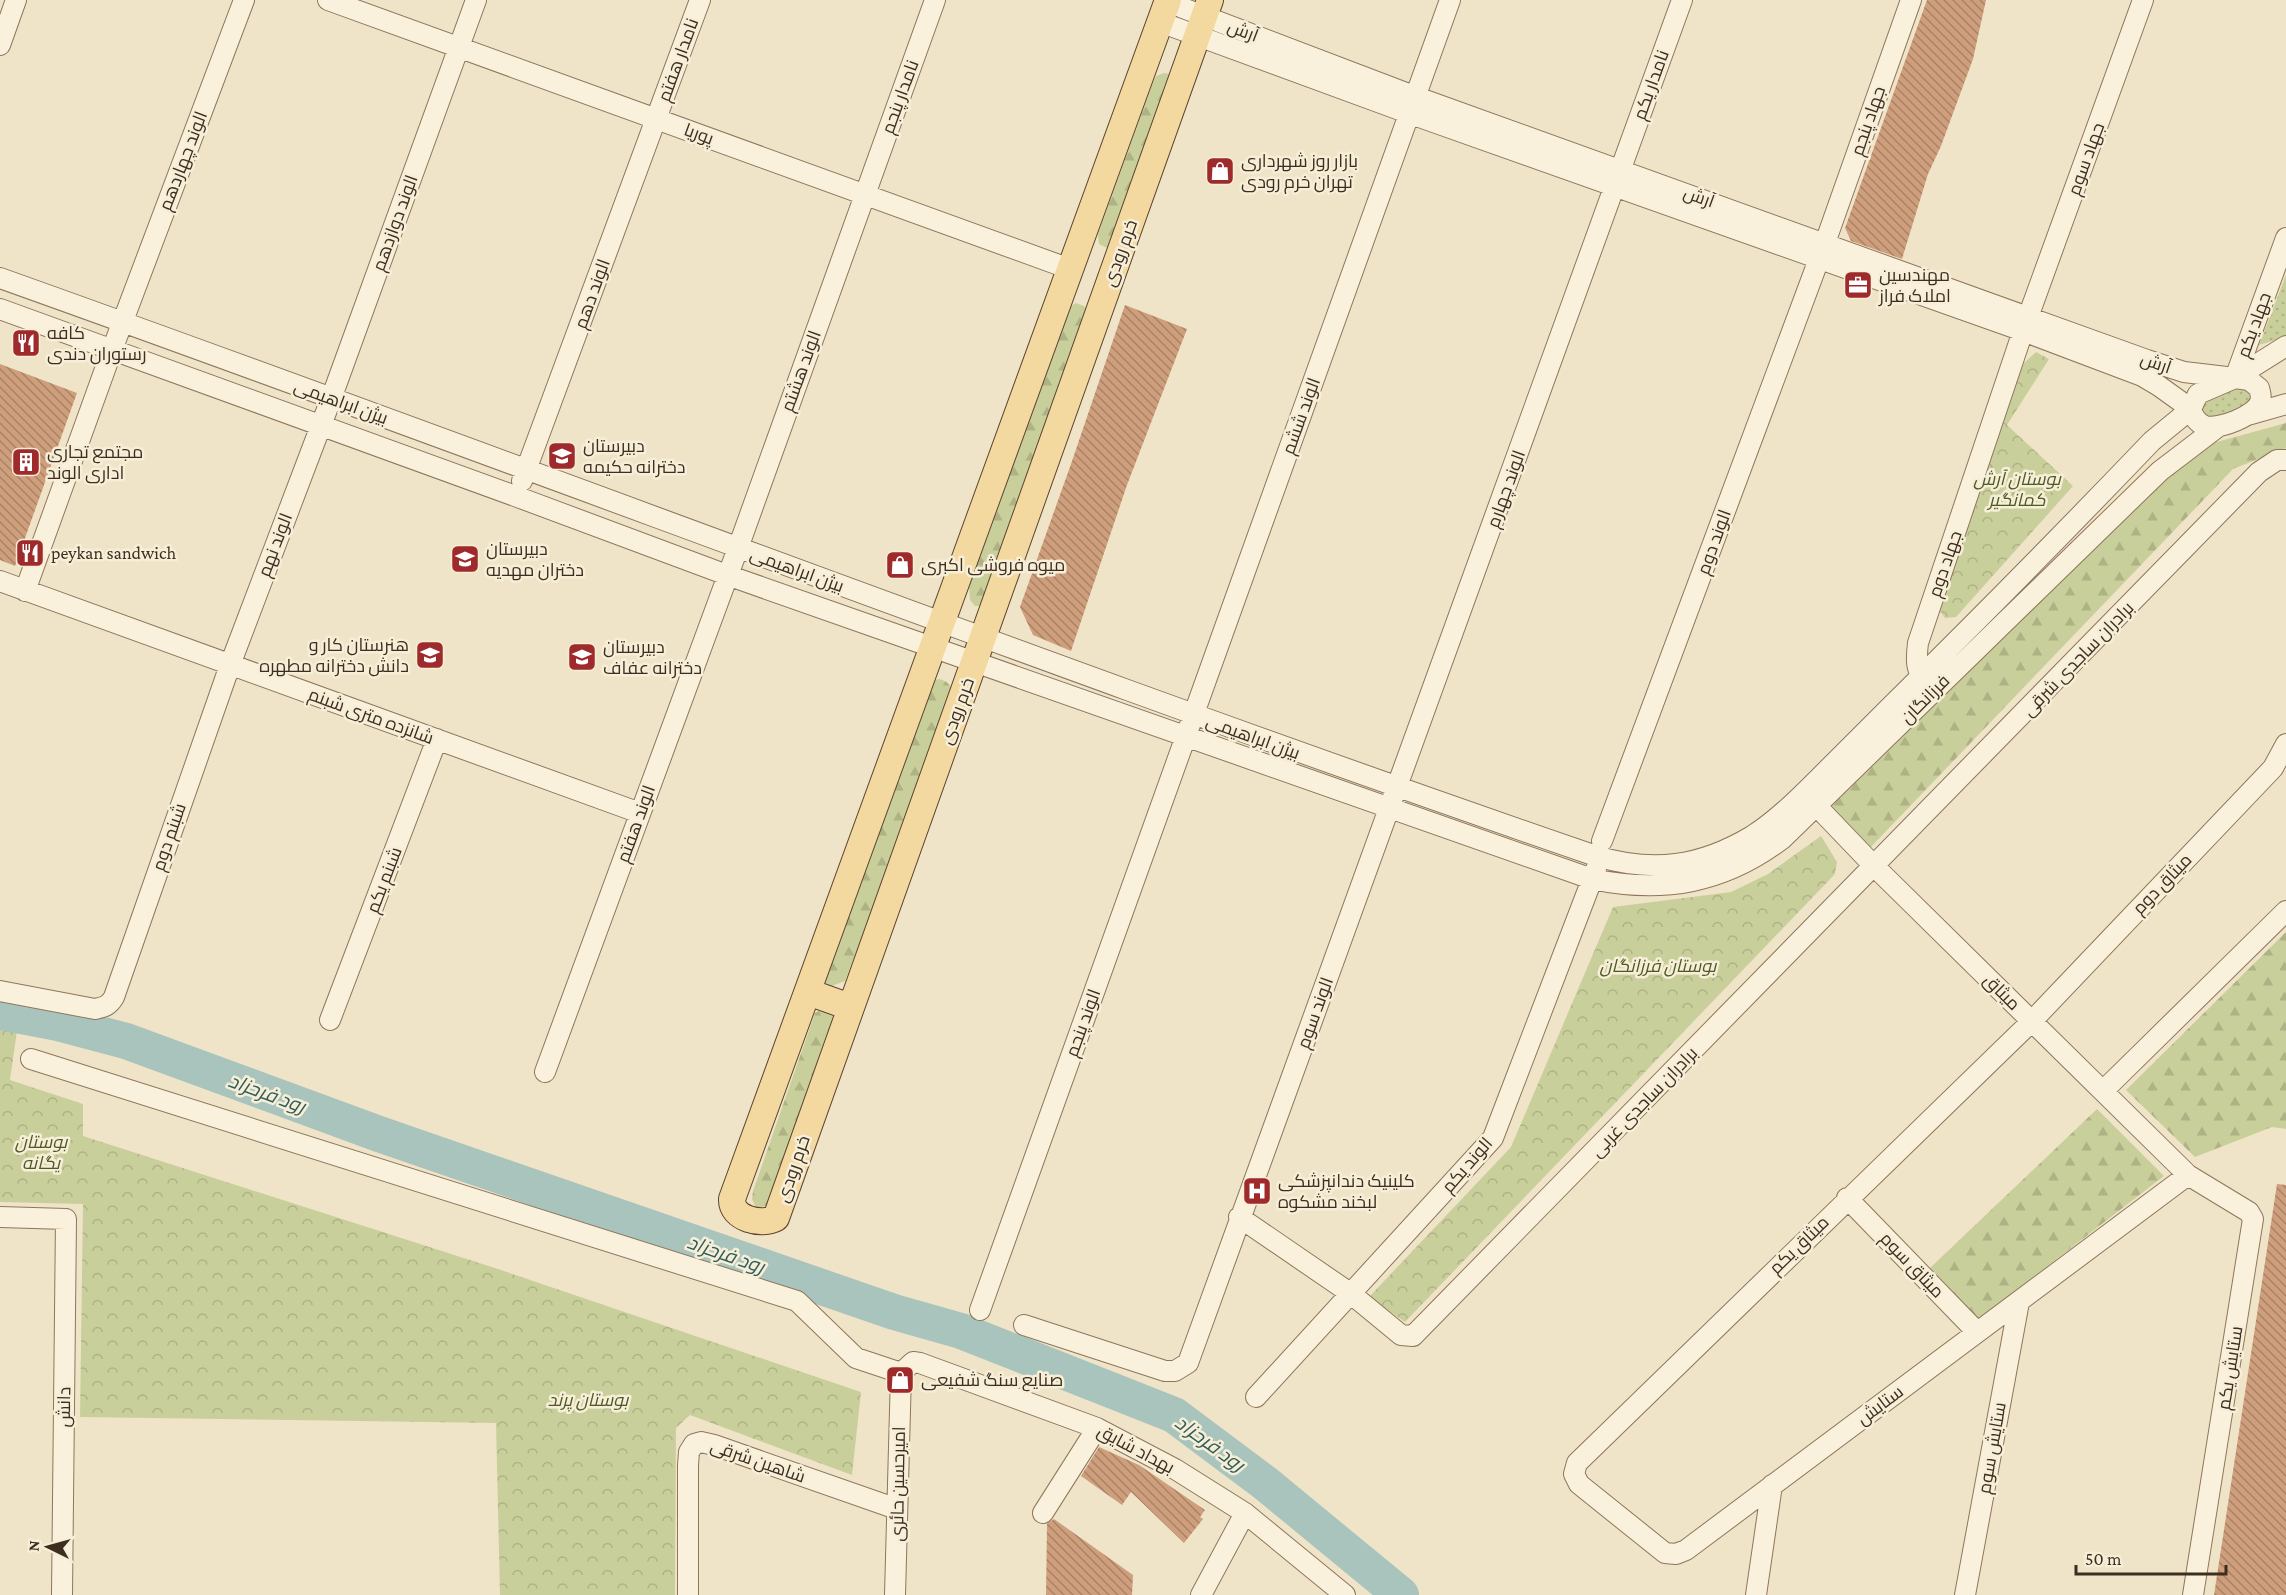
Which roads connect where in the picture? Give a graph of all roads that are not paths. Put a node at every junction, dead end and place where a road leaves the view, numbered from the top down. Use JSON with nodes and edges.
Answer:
{"nodes":[{"id":1,"x":16,"y":0,"type":"edge"},
{"id":2,"x":244,"y":0,"type":"edge"},
{"id":3,"x":328,"y":0,"type":"edge"},
{"id":4,"x":476,"y":0,"type":"edge"},
{"id":5,"x":700,"y":0,"type":"edge"},
{"id":6,"x":935,"y":0,"type":"edge"},
{"id":7,"x":1450,"y":0,"type":"edge"},
{"id":8,"x":1682,"y":0,"type":"edge"},
{"id":9,"x":1911,"y":0,"type":"edge"},
{"id":10,"x":2143,"y":0,"type":"edge"},
{"id":11,"x":1165,"y":8,"type":"edge"},
{"id":12,"x":1204,"y":17,"type":"edge"},
{"id":13,"x":0,"y":45,"type":"edge"},
{"id":14,"x":459,"y":47,"type":"junction"},
{"id":15,"x":1411,"y":104,"type":"junction"},
{"id":16,"x":657,"y":119,"type":"junction"},
{"id":17,"x":1618,"y":177,"type":"junction"},
{"id":18,"x":865,"y":194,"type":"junction"},
{"id":19,"x":2286,"y":238,"type":"edge"},
{"id":20,"x":1822,"y":250,"type":"junction"},
{"id":21,"x":1070,"y":269,"type":"junction"},
{"id":22,"x":0,"y":278,"type":"edge"},
{"id":23,"x":1109,"y":283,"type":"junction"},
{"id":24,"x":0,"y":309,"type":"edge"},
{"id":25,"x":123,"y":322,"type":"junction"},
{"id":26,"x":2026,"y":324,"type":"junction"},
{"id":27,"x":2286,"y":346,"type":"edge"},
{"id":28,"x":112,"y":350,"type":"junction"},
{"id":29,"x":2235,"y":378,"type":"junction"},
{"id":30,"x":331,"y":399,"type":"junction"},
{"id":31,"x":2286,"y":404,"type":"edge"},
{"id":32,"x":2191,"y":408,"type":"junction"},
{"id":33,"x":2246,"y":416,"type":"junction"},
{"id":34,"x":321,"y":426,"type":"junction"},
{"id":35,"x":2219,"y":426,"type":"junction"},
{"id":36,"x":2286,"y":460,"type":"edge"},
{"id":37,"x":527,"y":470,"type":"junction"},
{"id":38,"x":515,"y":496,"type":"junction"},
{"id":39,"x":738,"y":548,"type":"junction"},
{"id":40,"x":727,"y":575,"type":"junction"},
{"id":41,"x":0,"y":582,"type":"edge"},
{"id":42,"x":25,"y":591,"type":"junction"},
{"id":43,"x":942,"y":622,"type":"junction"},
{"id":44,"x":983,"y":637,"type":"junction"},
{"id":45,"x":932,"y":648,"type":"junction"},
{"id":46,"x":230,"y":664,"type":"junction"},
{"id":47,"x":975,"y":664,"type":"junction"},
{"id":48,"x":1928,"y":683,"type":"junction"},
{"id":49,"x":1194,"y":716,"type":"junction"},
{"id":50,"x":1187,"y":736,"type":"junction"},
{"id":51,"x":437,"y":740,"type":"junction"},
{"id":52,"x":2286,"y":744,"type":"edge"},
{"id":53,"x":1398,"y":788,"type":"junction"},
{"id":54,"x":1811,"y":800,"type":"junction"},
{"id":55,"x":1390,"y":808,"type":"junction"},
{"id":56,"x":640,"y":813,"type":"junction"},
{"id":57,"x":1600,"y":852,"type":"junction"},
{"id":58,"x":1875,"y":867,"type":"junction"},
{"id":59,"x":1592,"y":879,"type":"junction"},
{"id":60,"x":2286,"y":911,"type":"edge"},
{"id":61,"x":0,"y":991,"type":"edge"},
{"id":62,"x":808,"y":992,"type":"junction"},
{"id":63,"x":850,"y":1007,"type":"junction"},
{"id":64,"x":330,"y":1020,"type":"dead end"},
{"id":65,"x":2031,"y":1021,"type":"junction"},
{"id":66,"x":31,"y":1059,"type":"dead end"},
{"id":67,"x":545,"y":1072,"type":"dead end"},
{"id":68,"x":2103,"y":1091,"type":"junction"},
{"id":69,"x":2188,"y":1175,"type":"junction"},
{"id":70,"x":1847,"y":1198,"type":"junction"},
{"id":71,"x":1239,"y":1217,"type":"junction"},
{"id":72,"x":0,"y":1218,"type":"edge"},
{"id":73,"x":1350,"y":1293,"type":"junction"},
{"id":74,"x":2019,"y":1302,"type":"junction"},
{"id":75,"x":980,"y":1310,"type":"dead end"},
{"id":76,"x":1024,"y":1325,"type":"dead end"},
{"id":77,"x":1977,"y":1332,"type":"junction"},
{"id":78,"x":901,"y":1373,"type":"junction"},
{"id":79,"x":1256,"y":1397,"type":"dead end"},
{"id":80,"x":1097,"y":1428,"type":"junction"},
{"id":81,"x":1574,"y":1474,"type":"joint"},
{"id":82,"x":1772,"y":1485,"type":"junction"},
{"id":83,"x":897,"y":1509,"type":"junction"},
{"id":84,"x":1043,"y":1513,"type":"dead end"},
{"id":85,"x":1245,"y":1513,"type":"junction"},
{"id":86,"x":62,"y":1595,"type":"edge"},
{"id":87,"x":688,"y":1595,"type":"edge"},
{"id":88,"x":895,"y":1595,"type":"edge"},
{"id":89,"x":1201,"y":1595,"type":"edge"},
{"id":90,"x":1345,"y":1595,"type":"edge"},
{"id":91,"x":1756,"y":1595,"type":"edge"},
{"id":92,"x":1965,"y":1595,"type":"edge"},
{"id":93,"x":2193,"y":1595,"type":"edge"}],
"edges":[{"from":1,"to":13,"type":"street"},
{"from":2,"to":25,"type":"street","name":"الوند چهاردهم"},
{"from":3,"to":14,"type":"street","name":"پوریا"},
{"from":4,"to":14,"type":"street","name":"الوند دوازدهم"},
{"from":5,"to":16,"type":"street","name":"نامدار هفتم"},
{"from":6,"to":18,"type":"street","name":"نامدار پنجم"},
{"from":7,"to":15,"type":"street","name":"الوند ششم"},
{"from":8,"to":17,"type":"street","name":"نامدار یکم"},
{"from":9,"to":20,"type":"street","name":"جهاد پنجم"},
{"from":10,"to":26,"type":"street","name":"جهاد سوم"},
{"from":11,"to":12,"type":"street","name":"آرش"},
{"from":11,"to":21,"type":"main road","name":"خرم رودی"},
{"from":12,"to":15,"type":"street","name":"آرش"},
{"from":12,"to":23,"type":"main road","name":"خرم رودی"},
{"from":14,"to":16,"type":"street","name":"پوریا"},
{"from":14,"to":30,"type":"street","name":"الوند دوازدهم"},
{"from":15,"to":17,"type":"street","name":"آرش"},
{"from":15,"to":49,"type":"street","name":"الوند ششم"},
{"from":16,"to":18,"type":"street","name":"پوریا"},
{"from":16,"to":37,"type":"street","name":"الوند دهم"},
{"from":17,"to":20,"type":"street","name":"آرش"},
{"from":17,"to":53,"type":"street","name":"الوند چهارم"},
{"from":18,"to":21,"type":"street","name":"پوریا"},
{"from":18,"to":39,"type":"street","name":"الوند هشتم"},
{"from":19,"to":29,"type":"street","name":"جهاد یکم"},
{"from":20,"to":26,"type":"street","name":"آرش"},
{"from":20,"to":57,"type":"street","name":"الوند دوم"},
{"from":21,"to":23,"type":"main road"},
{"from":21,"to":43,"type":"main road","name":"خرم رودی"},
{"from":22,"to":25,"type":"street","name":"بیژن ابراهیمی"},
{"from":23,"to":44,"type":"main road","name":"خرم رودی"},
{"from":24,"to":28,"type":"street","name":"بیژن ابراهیمی"},
{"from":25,"to":28,"type":"street","name":"الوند چهاردهم"},
{"from":25,"to":30,"type":"street","name":"بیژن ابراهیمی"},
{"from":26,"to":29,"type":"street","name":"آرش"},
{"from":26,"to":32,"type":"street","name":"آرش"},
{"from":26,"to":48,"type":"street","name":"جهاد دوم"},
{"from":27,"to":29,"type":"street"},
{"from":28,"to":34,"type":"street","name":"بیژن ابراهیمی"},
{"from":28,"to":42,"type":"street","name":"الوند چهاردهم"},
{"from":29,"to":32,"type":"street"},
{"from":29,"to":33,"type":"street"},
{"from":30,"to":34,"type":"street","name":"الوند دوازدهم"},
{"from":30,"to":37,"type":"street","name":"بیژن ابراهیمی"},
{"from":31,"to":33,"type":"street"},
{"from":32,"to":35,"type":"street"},
{"from":32,"to":48,"type":"street","name":"فرزانگان"},
{"from":33,"to":35,"type":"street"},
{"from":34,"to":38,"type":"street","name":"بیژن ابراهیمی"},
{"from":34,"to":46,"type":"street","name":"الوند نهم"},
{"from":35,"to":48,"type":"street","name":"فرزانگان"},
{"from":36,"to":58,"type":"street","name":"برادران ساجدی شرقی"},
{"from":37,"to":38,"type":"street","name":"الوند دهم"},
{"from":37,"to":39,"type":"street","name":"بیژن ابراهیمی"},
{"from":38,"to":40,"type":"street","name":"بیژن ابراهیمی"},
{"from":39,"to":40,"type":"street","name":"الوند هشتم"},
{"from":39,"to":43,"type":"street","name":"بیژن ابراهیمی"},
{"from":40,"to":45,"type":"street","name":"بیژن ابراهیمی"},
{"from":40,"to":56,"type":"street","name":"الوند هفتم"},
{"from":41,"to":42,"type":"street","name":"شانزده متری شبنم"},
{"from":42,"to":46,"type":"street","name":"شانزده متری شبنم"},
{"from":43,"to":44,"type":"street","name":"بیژن ابراهیمی"},
{"from":43,"to":45,"type":"main road","name":"خرم رودی"},
{"from":44,"to":47,"type":"main road","name":"خرم رودی"},
{"from":44,"to":49,"type":"street","name":"بیژن ابراهیمی"},
{"from":45,"to":47,"type":"street","name":"بیژن ابراهیمی"},
{"from":45,"to":62,"type":"main road","name":"خرم رودی"},
{"from":46,"to":51,"type":"street","name":"شانزده متری شبنم"},
{"from":46,"to":61,"type":"street","name":"شبنم دوم"},
{"from":47,"to":50,"type":"street","name":"بیژن ابراهیمی"},
{"from":47,"to":63,"type":"main road","name":"خرم رودی"},
{"from":48,"to":54,"type":"street","name":"فرزانگان"},
{"from":49,"to":50,"type":"street","name":"الوند ششم"},
{"from":49,"to":53,"type":"street","name":"بیژن ابراهیمی"},
{"from":50,"to":55,"type":"street","name":"بیژن ابراهیمی"},
{"from":50,"to":75,"type":"street","name":"الوند پنجم"},
{"from":51,"to":56,"type":"street","name":"شانزده متری شبنم"},
{"from":51,"to":64,"type":"street","name":"شبنم یکم"},
{"from":52,"to":65,"type":"street","name":"میثاق دوم"},
{"from":53,"to":55,"type":"street","name":"الوند چهارم"},
{"from":53,"to":57,"type":"street","name":"بیژن ابراهیمی"},
{"from":54,"to":57,"type":"street","name":"فرزانگان"},
{"from":54,"to":58,"type":"street","name":"میثاق"},
{"from":54,"to":59,"type":"street","name":"فرزانگان"},
{"from":55,"to":59,"type":"street","name":"بیژن ابراهیمی"},
{"from":55,"to":71,"type":"street","name":"الوند سوم"},
{"from":56,"to":67,"type":"street","name":"الوند هفتم"},
{"from":57,"to":59,"type":"street","name":"الوند دوم"},
{"from":58,"to":65,"type":"street","name":"میثاق"},
{"from":58,"to":73,"type":"street","name":"برادران ساجدی غربی"},
{"from":59,"to":73,"type":"street","name":"الوند یکم"},
{"from":60,"to":68,"type":"street"},
{"from":62,"to":63,"type":"main road"},
{"from":62,"to":63,"type":"main road","name":"خرم رودی"},
{"from":65,"to":68,"type":"street","name":"میثاق"},
{"from":65,"to":70,"type":"street","name":"میثاق یکم"},
{"from":66,"to":78,"type":"street"},
{"from":68,"to":69,"type":"street","name":"میثاق"},
{"from":69,"to":74,"type":"street","name":"ستایش"},
{"from":69,"to":93,"type":"street","name":"ستایش یکم"},
{"from":70,"to":77,"type":"street","name":"میثاق سوم"},
{"from":70,"to":81,"type":"street","name":"میثاق یکم"},
{"from":71,"to":73,"type":"street"},
{"from":71,"to":76,"type":"street","name":"الوند سوم"},
{"from":72,"to":86,"type":"street","name":"دانش"},
{"from":73,"to":79,"type":"street","name":"الوند یکم"},
{"from":74,"to":77,"type":"street","name":"ستایش"},
{"from":74,"to":92,"type":"street","name":"ستایش سوم"},
{"from":77,"to":82,"type":"street","name":"ستایش"},
{"from":78,"to":80,"type":"street","name":"بهداد شایق"},
{"from":78,"to":83,"type":"street","name":"امیرحسین حائری"},
{"from":80,"to":84,"type":"street"},
{"from":80,"to":85,"type":"street","name":"بهداد شایق"},
{"from":81,"to":82,"type":"street","name":"ستایش"},
{"from":82,"to":91,"type":"street"},
{"from":83,"to":87,"type":"street","name":"شاهین شرقی"},
{"from":83,"to":88,"type":"street","name":"امیرحسین حائری"},
{"from":85,"to":89,"type":"street"},
{"from":85,"to":90,"type":"street","name":"بهداد شایق"}]}
